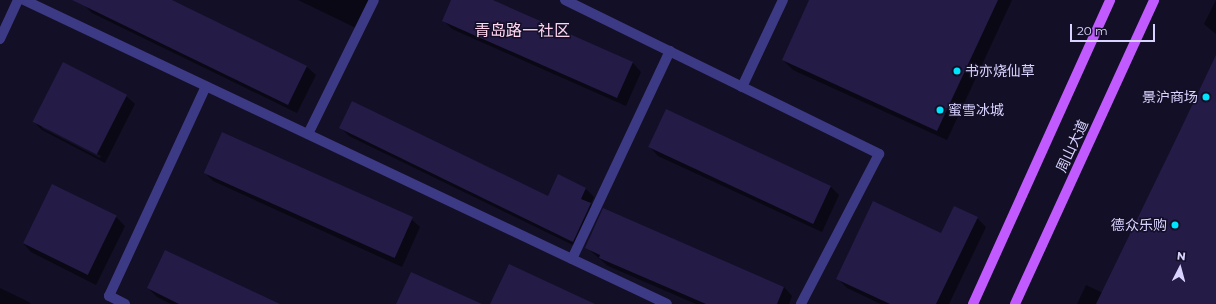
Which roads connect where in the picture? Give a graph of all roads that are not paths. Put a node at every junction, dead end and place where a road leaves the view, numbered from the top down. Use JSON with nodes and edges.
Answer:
{"nodes":[{"id":1,"x":18,"y":0,"type":"edge"},
{"id":2,"x":24,"y":0,"type":"edge"},
{"id":3,"x":374,"y":0,"type":"edge"},
{"id":4,"x":566,"y":0,"type":"edge"},
{"id":5,"x":783,"y":0,"type":"edge"},
{"id":6,"x":1110,"y":0,"type":"edge"},
{"id":7,"x":1154,"y":0,"type":"edge"},
{"id":8,"x":0,"y":39,"type":"edge"},
{"id":9,"x":670,"y":51,"type":"junction"},
{"id":10,"x":206,"y":86,"type":"junction"},
{"id":11,"x":742,"y":87,"type":"junction"},
{"id":12,"x":308,"y":134,"type":"junction"},
{"id":13,"x":572,"y":259,"type":"junction"},
{"id":14,"x":125,"y":304,"type":"edge"},
{"id":15,"x":667,"y":304,"type":"edge"},
{"id":16,"x":802,"y":304,"type":"edge"},
{"id":17,"x":973,"y":304,"type":"edge"},
{"id":18,"x":1015,"y":304,"type":"edge"}],
"edges":[{"from":1,"to":8,"type":"street"},
{"from":2,"to":10,"type":"street"},
{"from":3,"to":12,"type":"street"},
{"from":4,"to":9,"type":"street"},
{"from":5,"to":11,"type":"street"},
{"from":6,"to":17,"type":"main road","name":"周山大道"},
{"from":7,"to":18,"type":"main road","name":"周山大道"},
{"from":9,"to":11,"type":"street"},
{"from":9,"to":13,"type":"street"},
{"from":10,"to":12,"type":"street"},
{"from":10,"to":14,"type":"street"},
{"from":11,"to":16,"type":"street"},
{"from":12,"to":13,"type":"street"},
{"from":13,"to":15,"type":"street"}]}
